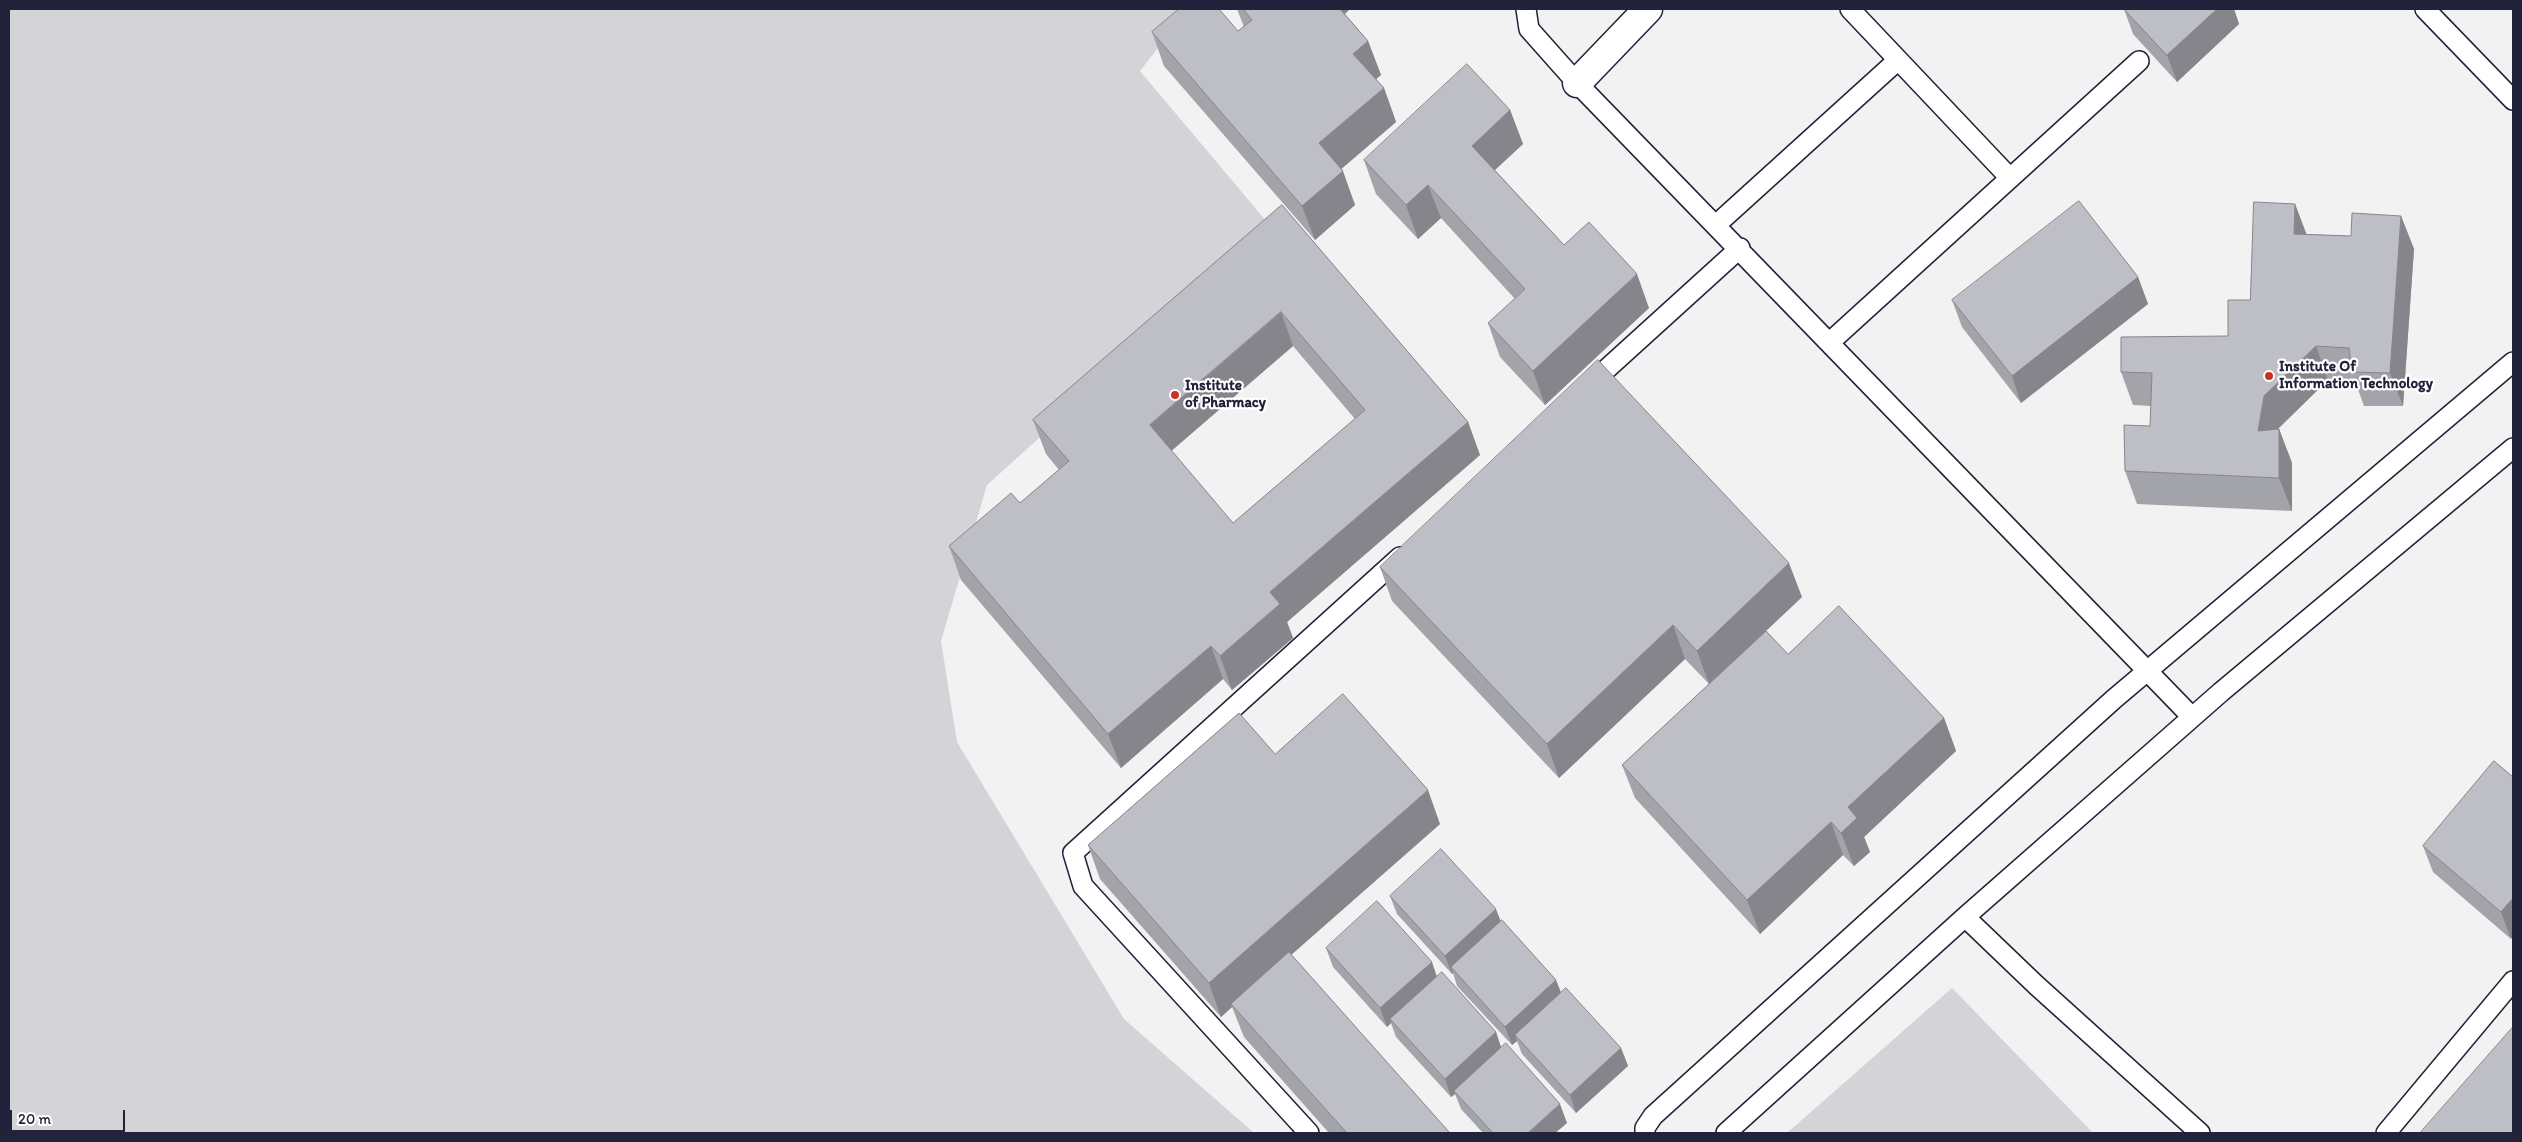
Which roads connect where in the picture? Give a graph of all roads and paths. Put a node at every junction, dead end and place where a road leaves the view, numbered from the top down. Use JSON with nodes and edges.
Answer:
{"nodes":[{"id":1,"x":1526,"y":9,"type":"edge"},
{"id":2,"x":1648,"y":9,"type":"edge"},
{"id":3,"x":1850,"y":9,"type":"edge"},
{"id":4,"x":2426,"y":9,"type":"edge"},
{"id":5,"x":1898,"y":60,"type":"junction"},
{"id":6,"x":2139,"y":61,"type":"dead end"},
{"id":7,"x":1577,"y":83,"type":"junction"},
{"id":8,"x":2513,"y":100,"type":"edge"},
{"id":9,"x":2010,"y":178,"type":"junction"},
{"id":10,"x":1717,"y":224,"type":"junction"},
{"id":11,"x":1740,"y":248,"type":"junction"},
{"id":12,"x":1830,"y":342,"type":"junction"},
{"id":13,"x":2513,"y":362,"type":"edge"},
{"id":14,"x":1577,"y":396,"type":"edge"},
{"id":15,"x":2513,"y":448,"type":"edge"},
{"id":16,"x":1414,"y":544,"type":"edge"},
{"id":17,"x":2147,"y":670,"type":"junction"},
{"id":18,"x":2192,"y":717,"type":"junction"},
{"id":19,"x":1965,"y":917,"type":"junction"},
{"id":20,"x":2513,"y":981,"type":"edge"},
{"id":21,"x":1309,"y":1133,"type":"edge"},
{"id":22,"x":1645,"y":1133,"type":"edge"},
{"id":23,"x":1726,"y":1133,"type":"edge"},
{"id":24,"x":2200,"y":1133,"type":"edge"},
{"id":25,"x":2386,"y":1133,"type":"edge"}],
"edges":[{"from":1,"to":7,"type":"lane"},
{"from":2,"to":7,"type":"street"},
{"from":3,"to":5,"type":"lane"},
{"from":4,"to":8,"type":"lane"},
{"from":5,"to":9,"type":"lane"},
{"from":5,"to":10,"type":"lane"},
{"from":6,"to":9,"type":"lane"},
{"from":7,"to":10,"type":"lane"},
{"from":9,"to":12,"type":"lane"},
{"from":10,"to":11,"type":"lane"},
{"from":11,"to":12,"type":"lane"},
{"from":11,"to":14,"type":"lane"},
{"from":12,"to":17,"type":"lane"},
{"from":13,"to":17,"type":"lane"},
{"from":15,"to":18,"type":"lane"},
{"from":16,"to":21,"type":"lane"},
{"from":17,"to":18,"type":"lane"},
{"from":17,"to":22,"type":"lane"},
{"from":18,"to":19,"type":"lane"},
{"from":19,"to":23,"type":"lane"},
{"from":19,"to":24,"type":"lane"},
{"from":20,"to":25,"type":"lane"}]}
